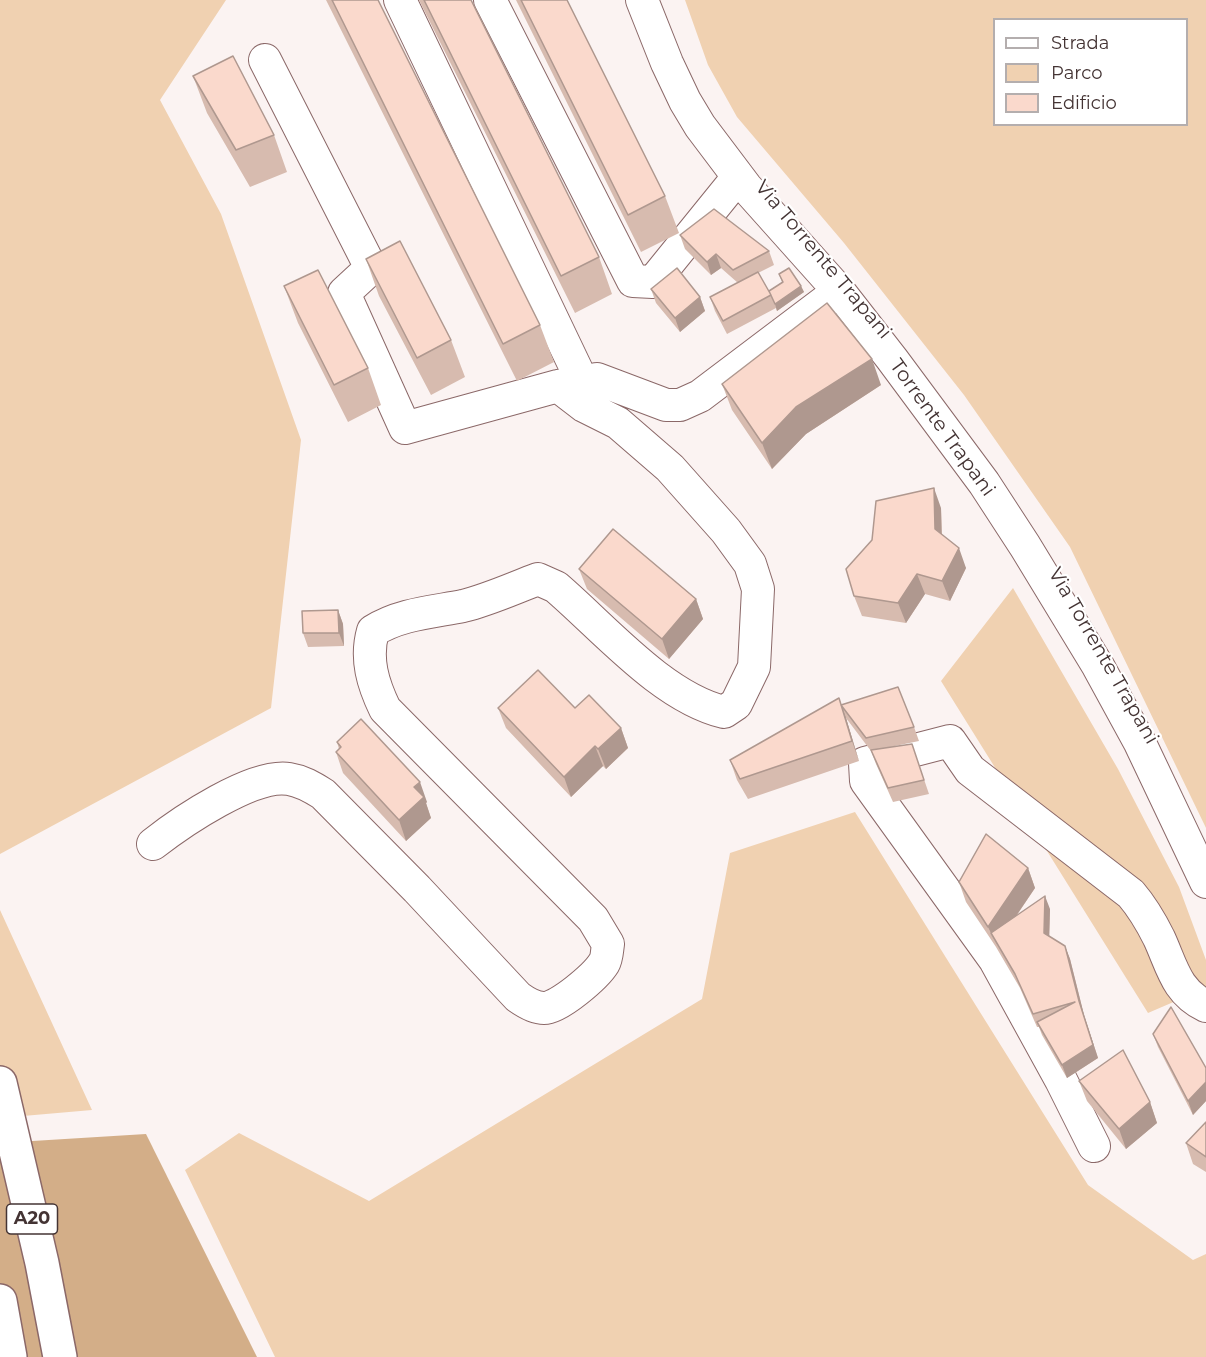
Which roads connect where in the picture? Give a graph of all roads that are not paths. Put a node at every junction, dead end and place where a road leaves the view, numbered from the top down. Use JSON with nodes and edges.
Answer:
{"nodes":[{"id":1,"x":400,"y":0,"type":"edge"},
{"id":2,"x":490,"y":0,"type":"edge"},
{"id":3,"x":642,"y":0,"type":"edge"},
{"id":4,"x":652,"y":0,"type":"edge"},
{"id":5,"x":265,"y":60,"type":"dead end"},
{"id":6,"x":738,"y":177,"type":"junction"},
{"id":7,"x":838,"y":291,"type":"junction"},
{"id":8,"x":570,"y":383,"type":"junction"},
{"id":9,"x":153,"y":844,"type":"dead end"},
{"id":10,"x":1206,"y":854,"type":"edge"},
{"id":11,"x":1206,"y":882,"type":"edge"},
{"id":12,"x":1206,"y":1006,"type":"edge"},
{"id":13,"x":0,"y":1083,"type":"edge"},
{"id":14,"x":1094,"y":1146,"type":"dead end"},
{"id":15,"x":0,"y":1301,"type":"edge"},
{"id":16,"x":10,"y":1357,"type":"edge"},
{"id":17,"x":60,"y":1357,"type":"edge"}],
"edges":[{"from":1,"to":8,"type":"street"},
{"from":2,"to":6,"type":"street"},
{"from":3,"to":6,"type":"street","name":"Torrente Trapani"},
{"from":4,"to":10,"type":"street","name":"Via Torrente Trapani"},
{"from":5,"to":8,"type":"street"},
{"from":6,"to":7,"type":"street","name":"Torrente Trapani"},
{"from":7,"to":8,"type":"street"},
{"from":7,"to":11,"type":"street","name":"Torrente Trapani"},
{"from":8,"to":9,"type":"street"},
{"from":12,"to":14,"type":"street"},
{"from":13,"to":17,"type":"highway","number":"A20"},
{"from":15,"to":16,"type":"highway"}]}
